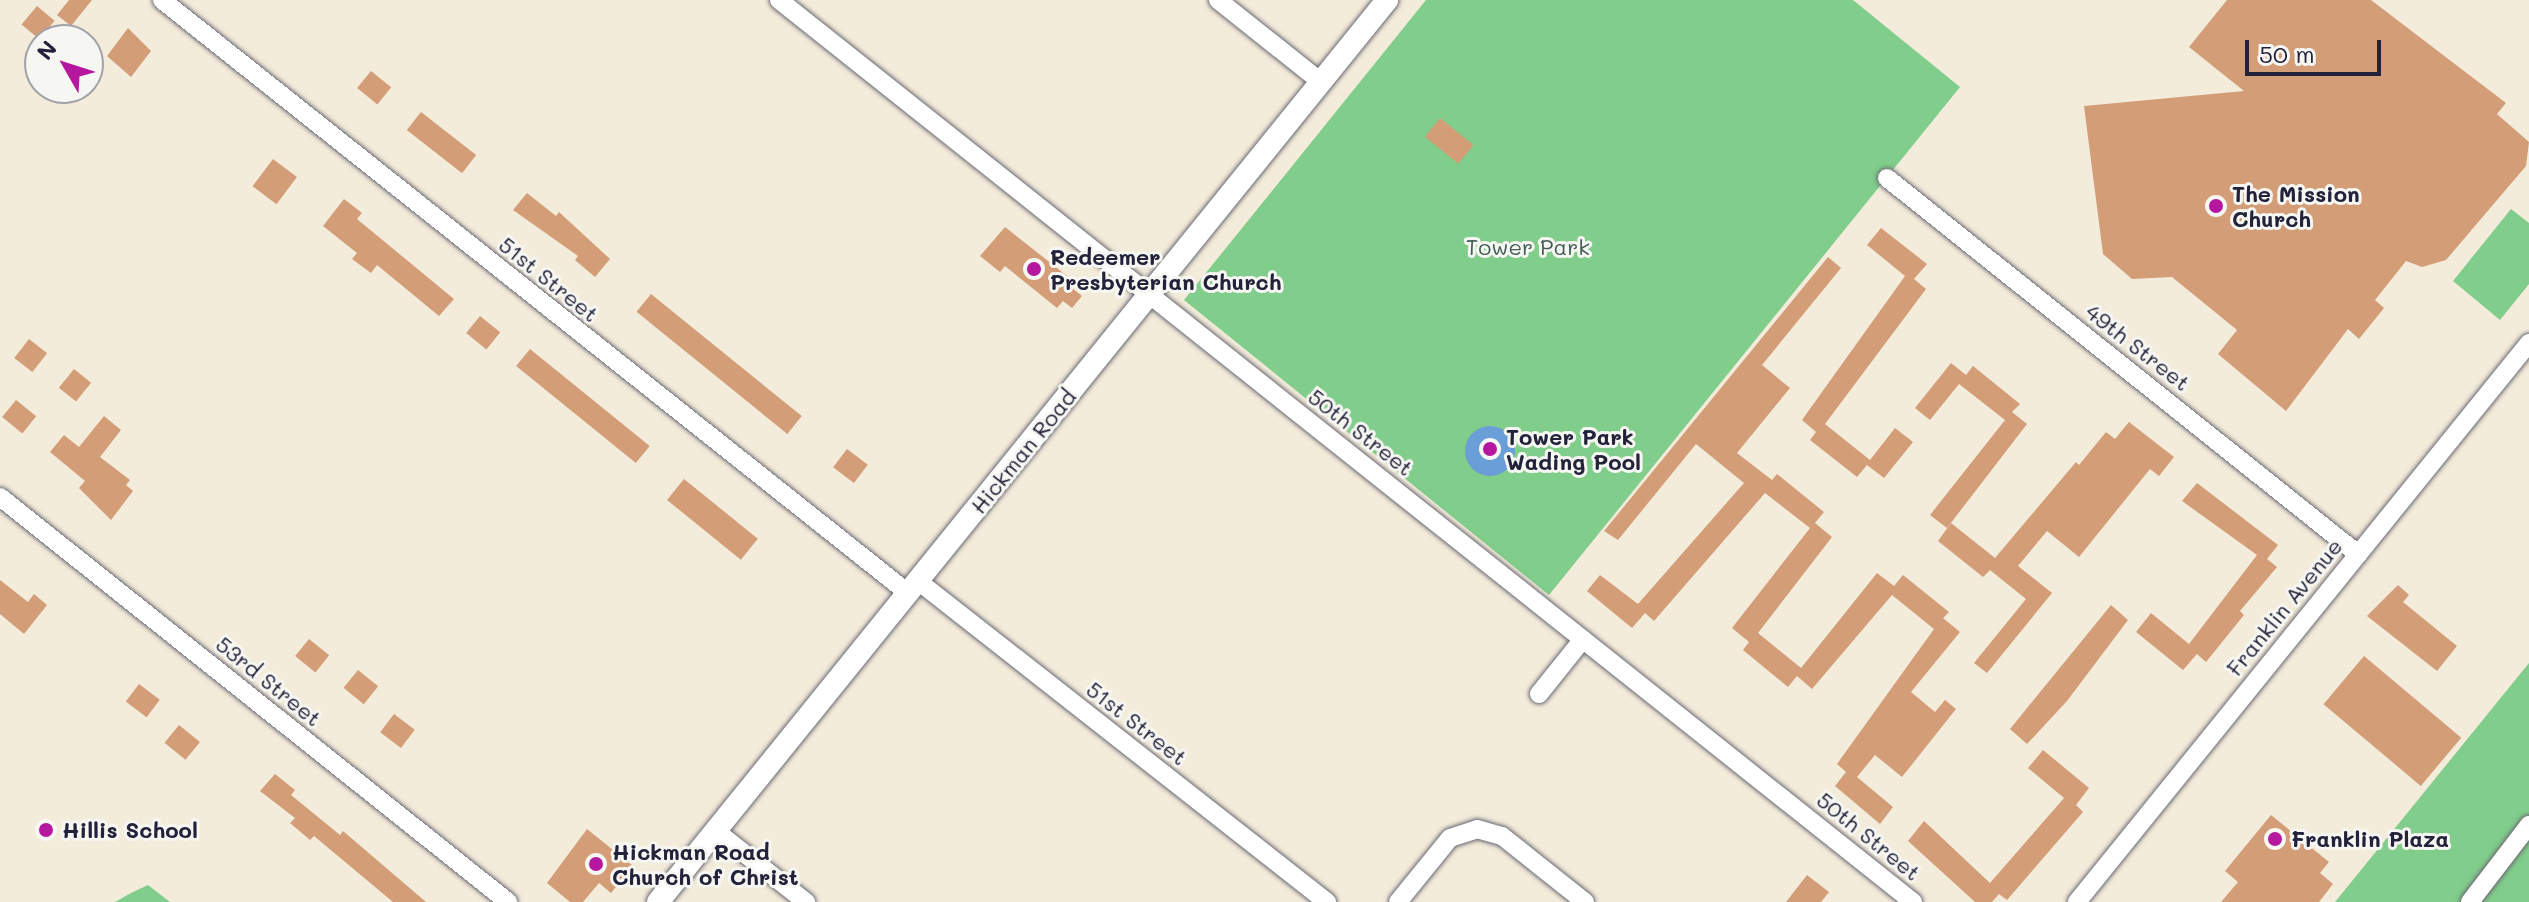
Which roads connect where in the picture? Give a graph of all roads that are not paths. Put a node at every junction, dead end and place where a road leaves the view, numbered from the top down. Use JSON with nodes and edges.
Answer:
{"nodes":[{"id":1,"x":162,"y":0,"type":"edge"},
{"id":2,"x":779,"y":0,"type":"edge"},
{"id":3,"x":1218,"y":0,"type":"edge"},
{"id":4,"x":1387,"y":0,"type":"edge"},
{"id":5,"x":1321,"y":82,"type":"junction"},
{"id":6,"x":1887,"y":178,"type":"dead end"},
{"id":7,"x":1149,"y":295,"type":"junction"},
{"id":8,"x":2529,"y":343,"type":"edge"},
{"id":9,"x":0,"y":497,"type":"edge"},
{"id":10,"x":2358,"y":554,"type":"junction"},
{"id":11,"x":913,"y":587,"type":"junction"},
{"id":12,"x":1583,"y":639,"type":"junction"},
{"id":13,"x":1539,"y":694,"type":"dead end"},
{"id":14,"x":2529,"y":825,"type":"edge"},
{"id":15,"x":716,"y":831,"type":"junction"},
{"id":16,"x":508,"y":902,"type":"edge"},
{"id":17,"x":658,"y":902,"type":"edge"},
{"id":18,"x":806,"y":902,"type":"edge"},
{"id":19,"x":1327,"y":902,"type":"edge"},
{"id":20,"x":1398,"y":902,"type":"edge"},
{"id":21,"x":1585,"y":902,"type":"edge"},
{"id":22,"x":1913,"y":902,"type":"edge"},
{"id":23,"x":2077,"y":902,"type":"edge"},
{"id":24,"x":2470,"y":902,"type":"edge"}],
"edges":[{"from":1,"to":11,"type":"street","name":"51st Street"},
{"from":2,"to":7,"type":"street","name":"50th Street"},
{"from":3,"to":5,"type":"street"},
{"from":4,"to":5,"type":"main road","name":"Hickman Road"},
{"from":5,"to":7,"type":"main road","name":"Hickman Road"},
{"from":6,"to":10,"type":"street","name":"49th Street"},
{"from":7,"to":11,"type":"main road","name":"Hickman Road"},
{"from":7,"to":12,"type":"street","name":"50th Street"},
{"from":8,"to":10,"type":"street","name":"Franklin Avenue"},
{"from":9,"to":16,"type":"street","name":"53rd Street"},
{"from":10,"to":23,"type":"street","name":"Franklin Avenue"},
{"from":11,"to":15,"type":"main road","name":"Hickman Road"},
{"from":11,"to":19,"type":"street","name":"51st Street"},
{"from":12,"to":13,"type":"street"},
{"from":12,"to":22,"type":"street","name":"50th Street"},
{"from":14,"to":24,"type":"street"},
{"from":15,"to":17,"type":"main road","name":"Hickman Road"},
{"from":15,"to":18,"type":"street"},
{"from":20,"to":21,"type":"street"}]}
